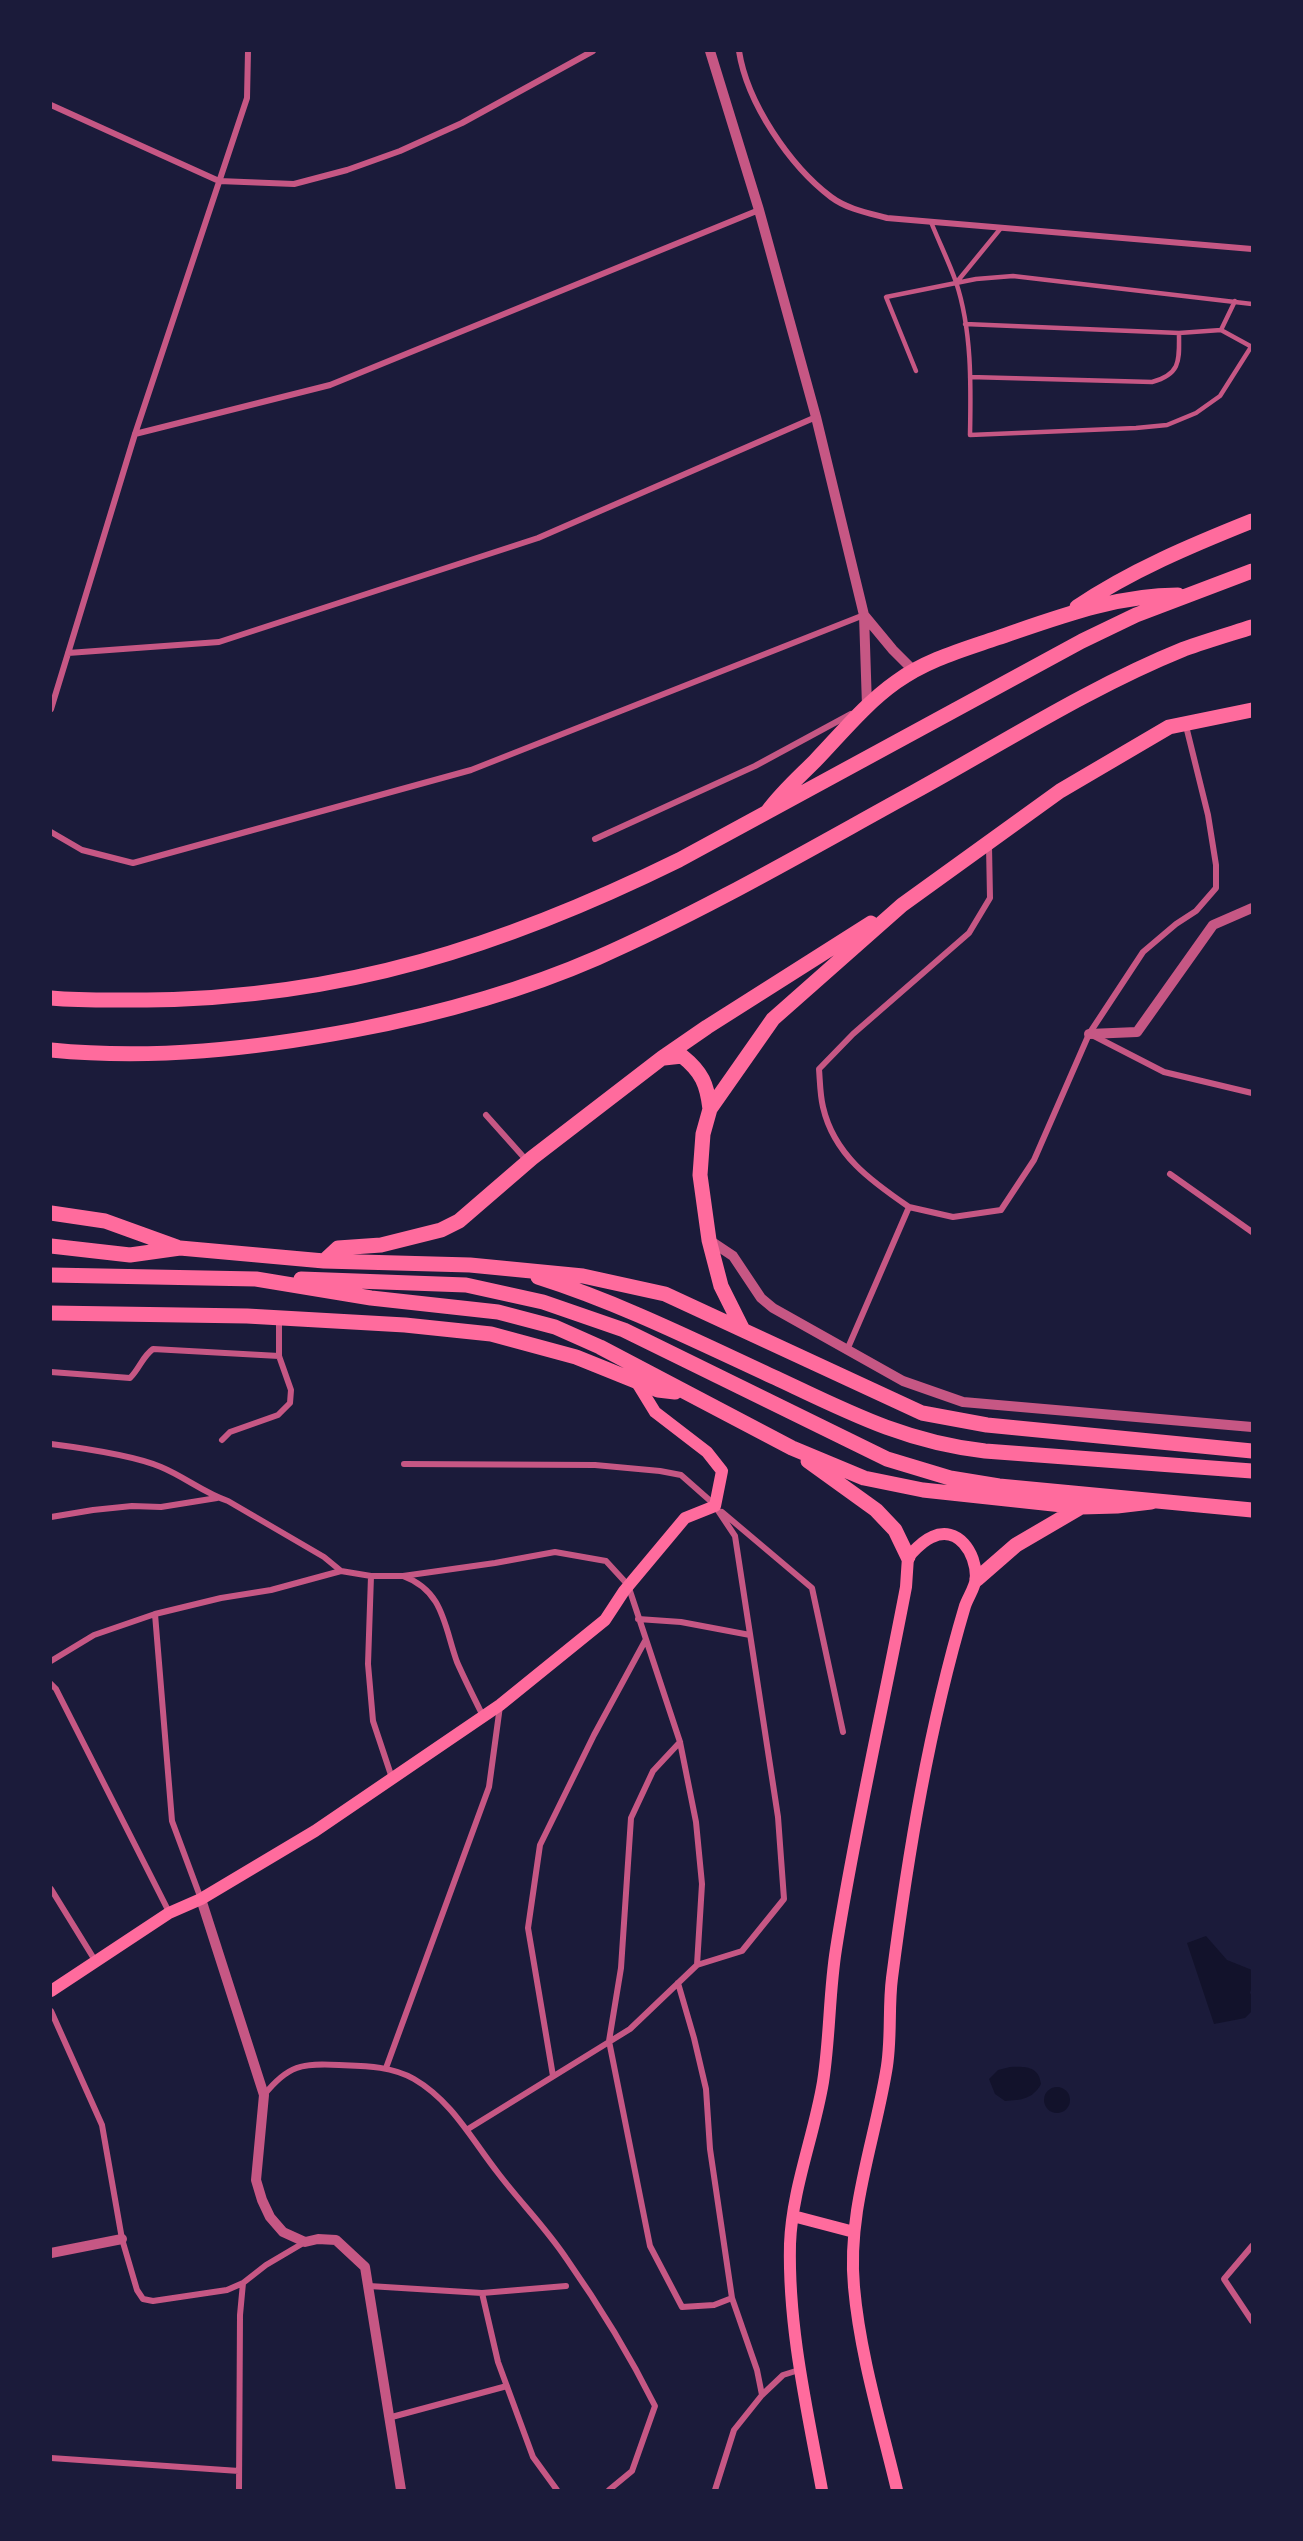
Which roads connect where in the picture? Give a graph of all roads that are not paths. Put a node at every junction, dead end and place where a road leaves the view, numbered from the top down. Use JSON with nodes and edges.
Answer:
{"nodes":[{"id":1,"x":248,"y":51,"type":"edge"},
{"id":2,"x":593,"y":51,"type":"edge"},
{"id":3,"x":710,"y":51,"type":"edge"},
{"id":4,"x":739,"y":51,"type":"edge"},
{"id":5,"x":51,"y":105,"type":"edge"},
{"id":6,"x":219,"y":181,"type":"junction"},
{"id":7,"x":759,"y":210,"type":"junction"},
{"id":8,"x":931,"y":222,"type":"junction"},
{"id":9,"x":1001,"y":228,"type":"junction"},
{"id":10,"x":1252,"y":249,"type":"edge"},
{"id":11,"x":957,"y":283,"type":"junction"},
{"id":12,"x":1235,"y":301,"type":"junction"},
{"id":13,"x":1252,"y":304,"type":"edge"},
{"id":14,"x":965,"y":324,"type":"junction"},
{"id":15,"x":1221,"y":330,"type":"junction"},
{"id":16,"x":1179,"y":333,"type":"junction"},
{"id":17,"x":1251,"y":347,"type":"edge"},
{"id":18,"x":916,"y":371,"type":"dead end"},
{"id":19,"x":970,"y":377,"type":"junction"},
{"id":20,"x":816,"y":417,"type":"junction"},
{"id":21,"x":135,"y":434,"type":"junction"},
{"id":22,"x":1252,"y":521,"type":"edge"},
{"id":23,"x":1252,"y":571,"type":"edge"},
{"id":24,"x":1188,"y":595,"type":"junction"},
{"id":25,"x":1067,"y":614,"type":"junction"},
{"id":26,"x":864,"y":615,"type":"junction"},
{"id":27,"x":1252,"y":627,"type":"edge"},
{"id":28,"x":68,"y":653,"type":"junction"},
{"id":29,"x":914,"y":670,"type":"junction"},
{"id":30,"x":867,"y":706,"type":"junction"},
{"id":31,"x":51,"y":709,"type":"edge"},
{"id":32,"x":1252,"y":710,"type":"edge"},
{"id":33,"x":1186,"y":723,"type":"junction"},
{"id":34,"x":767,"y":814,"type":"junction"},
{"id":35,"x":51,"y":832,"type":"edge"},
{"id":36,"x":595,"y":839,"type":"dead end"},
{"id":37,"x":989,"y":841,"type":"junction"},
{"id":38,"x":902,"y":905,"type":"junction"},
{"id":39,"x":1252,"y":908,"type":"edge"},
{"id":40,"x":51,"y":992,"type":"edge"},
{"id":41,"x":51,"y":998,"type":"edge"},
{"id":42,"x":77,"y":1000,"type":"junction"},
{"id":43,"x":1089,"y":1034,"type":"junction"},
{"id":44,"x":51,"y":1050,"type":"edge"},
{"id":45,"x":662,"y":1058,"type":"junction"},
{"id":46,"x":1252,"y":1093,"type":"edge"},
{"id":47,"x":710,"y":1109,"type":"junction"},
{"id":48,"x":486,"y":1115,"type":"dead end"},
{"id":49,"x":528,"y":1162,"type":"junction"},
{"id":50,"x":1170,"y":1174,"type":"dead end"},
{"id":51,"x":909,"y":1207,"type":"junction"},
{"id":52,"x":51,"y":1213,"type":"edge"},
{"id":53,"x":1252,"y":1232,"type":"edge"},
{"id":54,"x":709,"y":1240,"type":"junction"},
{"id":55,"x":51,"y":1246,"type":"edge"},
{"id":56,"x":180,"y":1248,"type":"junction"},
{"id":57,"x":324,"y":1261,"type":"junction"},
{"id":58,"x":515,"y":1270,"type":"junction"},
{"id":59,"x":51,"y":1275,"type":"edge"},
{"id":60,"x":256,"y":1279,"type":"junction"},
{"id":61,"x":51,"y":1313,"type":"edge"},
{"id":62,"x":279,"y":1318,"type":"junction"},
{"id":63,"x":743,"y":1330,"type":"junction"},
{"id":64,"x":846,"y":1351,"type":"junction"},
{"id":65,"x":279,"y":1356,"type":"junction"},
{"id":66,"x":51,"y":1372,"type":"edge"},
{"id":67,"x":636,"y":1381,"type":"junction"},
{"id":68,"x":687,"y":1394,"type":"junction"},
{"id":69,"x":1252,"y":1427,"type":"edge"},
{"id":70,"x":222,"y":1440,"type":"dead end"},
{"id":71,"x":51,"y":1444,"type":"edge"},
{"id":72,"x":792,"y":1448,"type":"junction"},
{"id":73,"x":1252,"y":1451,"type":"edge"},
{"id":74,"x":404,"y":1464,"type":"dead end"},
{"id":75,"x":1252,"y":1471,"type":"edge"},
{"id":76,"x":218,"y":1497,"type":"junction"},
{"id":77,"x":1151,"y":1502,"type":"junction"},
{"id":78,"x":715,"y":1506,"type":"junction"},
{"id":79,"x":1082,"y":1507,"type":"junction"},
{"id":80,"x":1252,"y":1512,"type":"edge"},
{"id":81,"x":51,"y":1517,"type":"edge"},
{"id":82,"x":908,"y":1557,"type":"junction"},
{"id":83,"x":341,"y":1571,"type":"junction"},
{"id":84,"x":371,"y":1576,"type":"junction"},
{"id":85,"x":402,"y":1576,"type":"junction"},
{"id":86,"x":977,"y":1579,"type":"junction"},
{"id":87,"x":628,"y":1585,"type":"junction"},
{"id":88,"x":155,"y":1614,"type":"junction"},
{"id":89,"x":638,"y":1619,"type":"junction"},
{"id":90,"x":750,"y":1635,"type":"junction"},
{"id":91,"x":645,"y":1641,"type":"junction"},
{"id":92,"x":51,"y":1661,"type":"edge"},
{"id":93,"x":51,"y":1684,"type":"edge"},
{"id":94,"x":500,"y":1705,"type":"junction"},
{"id":95,"x":483,"y":1717,"type":"junction"},
{"id":96,"x":843,"y":1732,"type":"dead end"},
{"id":97,"x":680,"y":1742,"type":"junction"},
{"id":98,"x":392,"y":1779,"type":"junction"},
{"id":99,"x":51,"y":1889,"type":"edge"},
{"id":100,"x":201,"y":1899,"type":"junction"},
{"id":101,"x":169,"y":1912,"type":"junction"},
{"id":102,"x":96,"y":1962,"type":"junction"},
{"id":103,"x":697,"y":1965,"type":"junction"},
{"id":104,"x":678,"y":1983,"type":"junction"},
{"id":105,"x":51,"y":1991,"type":"edge"},
{"id":106,"x":51,"y":2011,"type":"edge"},
{"id":107,"x":609,"y":2041,"type":"junction"},
{"id":108,"x":386,"y":2068,"type":"junction"},
{"id":109,"x":553,"y":2076,"type":"junction"},
{"id":110,"x":264,"y":2095,"type":"junction"},
{"id":111,"x":468,"y":2129,"type":"junction"},
{"id":112,"x":793,"y":2216,"type":"junction"},
{"id":113,"x":854,"y":2232,"type":"junction"},
{"id":114,"x":122,"y":2239,"type":"junction"},
{"id":115,"x":305,"y":2242,"type":"junction"},
{"id":116,"x":1252,"y":2246,"type":"edge"},
{"id":117,"x":51,"y":2253,"type":"edge"},
{"id":118,"x":243,"y":2283,"type":"junction"},
{"id":119,"x":369,"y":2286,"type":"junction"},
{"id":120,"x":566,"y":2286,"type":"dead end"},
{"id":121,"x":482,"y":2293,"type":"junction"},
{"id":122,"x":732,"y":2298,"type":"junction"},
{"id":123,"x":1252,"y":2321,"type":"edge"},
{"id":124,"x":799,"y":2370,"type":"junction"},
{"id":125,"x":507,"y":2386,"type":"junction"},
{"id":126,"x":762,"y":2394,"type":"junction"},
{"id":127,"x":388,"y":2418,"type":"junction"},
{"id":128,"x":51,"y":2458,"type":"edge"},
{"id":129,"x":239,"y":2471,"type":"junction"},
{"id":130,"x":239,"y":2490,"type":"edge"},
{"id":131,"x":401,"y":2490,"type":"edge"},
{"id":132,"x":557,"y":2490,"type":"edge"},
{"id":133,"x":609,"y":2490,"type":"edge"},
{"id":134,"x":715,"y":2490,"type":"edge"},
{"id":135,"x":822,"y":2490,"type":"edge"},
{"id":136,"x":897,"y":2490,"type":"edge"}],
"edges":[{"from":1,"to":6,"type":"street"},
{"from":2,"to":6,"type":"street"},
{"from":3,"to":7,"type":"street"},
{"from":4,"to":8,"type":"street"},
{"from":5,"to":6,"type":"street"},
{"from":6,"to":21,"type":"street"},
{"from":7,"to":20,"type":"street"},
{"from":7,"to":21,"type":"street"},
{"from":8,"to":9,"type":"street"},
{"from":8,"to":11,"type":"lane"},
{"from":9,"to":10,"type":"street"},
{"from":9,"to":11,"type":"lane"},
{"from":11,"to":12,"type":"lane"},
{"from":11,"to":14,"type":"lane"},
{"from":11,"to":18,"type":"lane"},
{"from":12,"to":13,"type":"lane"},
{"from":12,"to":15,"type":"lane"},
{"from":14,"to":16,"type":"lane"},
{"from":14,"to":19,"type":"lane"},
{"from":15,"to":16,"type":"lane"},
{"from":15,"to":17,"type":"lane"},
{"from":16,"to":19,"type":"lane"},
{"from":17,"to":19,"type":"lane"},
{"from":20,"to":26,"type":"street"},
{"from":20,"to":28,"type":"street"},
{"from":21,"to":28,"type":"street"},
{"from":22,"to":25,"type":"main road"},
{"from":23,"to":24,"type":"main road"},
{"from":24,"to":25,"type":"main road"},
{"from":24,"to":34,"type":"main road"},
{"from":25,"to":29,"type":"main road"},
{"from":26,"to":29,"type":"street"},
{"from":26,"to":30,"type":"street"},
{"from":26,"to":35,"type":"street"},
{"from":27,"to":44,"type":"main road"},
{"from":28,"to":31,"type":"street"},
{"from":29,"to":30,"type":"main road"},
{"from":30,"to":34,"type":"main road"},
{"from":30,"to":36,"type":"street"},
{"from":32,"to":33,"type":"main road"},
{"from":33,"to":37,"type":"main road"},
{"from":33,"to":43,"type":"street"},
{"from":34,"to":42,"type":"main road"},
{"from":37,"to":38,"type":"main road"},
{"from":37,"to":51,"type":"street"},
{"from":38,"to":45,"type":"main road"},
{"from":38,"to":47,"type":"main road"},
{"from":39,"to":43,"type":"street"},
{"from":40,"to":42,"type":"main road"},
{"from":41,"to":42,"type":"main road"},
{"from":43,"to":46,"type":"street"},
{"from":43,"to":51,"type":"street"},
{"from":45,"to":47,"type":"main road"},
{"from":45,"to":49,"type":"main road"},
{"from":47,"to":54,"type":"main road"},
{"from":48,"to":49,"type":"street"},
{"from":49,"to":57,"type":"main road"},
{"from":50,"to":53,"type":"street"},
{"from":51,"to":64,"type":"street"},
{"from":52,"to":56,"type":"main road"},
{"from":54,"to":63,"type":"main road"},
{"from":54,"to":64,"type":"street"},
{"from":55,"to":56,"type":"main road"},
{"from":56,"to":57,"type":"main road"},
{"from":57,"to":58,"type":"main road"},
{"from":58,"to":63,"type":"main road"},
{"from":58,"to":75,"type":"main road"},
{"from":59,"to":60,"type":"main road"},
{"from":60,"to":68,"type":"main road"},
{"from":60,"to":77,"type":"main road"},
{"from":61,"to":62,"type":"main road"},
{"from":62,"to":65,"type":"street"},
{"from":62,"to":67,"type":"main road"},
{"from":63,"to":73,"type":"main road"},
{"from":64,"to":69,"type":"street"},
{"from":65,"to":66,"type":"street"},
{"from":65,"to":70,"type":"street"},
{"from":67,"to":68,"type":"main road"},
{"from":67,"to":78,"type":"main road"},
{"from":68,"to":72,"type":"main road"},
{"from":71,"to":76,"type":"street"},
{"from":72,"to":79,"type":"main road"},
{"from":72,"to":82,"type":"main road"},
{"from":74,"to":78,"type":"street"},
{"from":76,"to":81,"type":"street"},
{"from":76,"to":83,"type":"street"},
{"from":77,"to":79,"type":"main road"},
{"from":77,"to":80,"type":"main road"},
{"from":78,"to":87,"type":"main road"},
{"from":78,"to":90,"type":"street"},
{"from":78,"to":96,"type":"street"},
{"from":79,"to":86,"type":"main road"},
{"from":82,"to":86,"type":"main road"},
{"from":82,"to":112,"type":"main road"},
{"from":83,"to":84,"type":"street"},
{"from":83,"to":88,"type":"street"},
{"from":84,"to":85,"type":"street"},
{"from":84,"to":98,"type":"street"},
{"from":85,"to":87,"type":"street"},
{"from":85,"to":95,"type":"street"},
{"from":86,"to":113,"type":"main road"},
{"from":87,"to":89,"type":"street"},
{"from":87,"to":94,"type":"main road"},
{"from":88,"to":92,"type":"street"},
{"from":88,"to":100,"type":"street"},
{"from":89,"to":90,"type":"street"},
{"from":89,"to":91,"type":"street"},
{"from":90,"to":103,"type":"street"},
{"from":91,"to":97,"type":"street"},
{"from":91,"to":109,"type":"street"},
{"from":93,"to":101,"type":"street"},
{"from":94,"to":95,"type":"main road"},
{"from":94,"to":108,"type":"street"},
{"from":95,"to":98,"type":"main road"},
{"from":97,"to":103,"type":"street"},
{"from":97,"to":107,"type":"street"},
{"from":98,"to":100,"type":"main road"},
{"from":99,"to":102,"type":"street"},
{"from":100,"to":101,"type":"main road"},
{"from":100,"to":110,"type":"street"},
{"from":101,"to":102,"type":"main road"},
{"from":102,"to":105,"type":"main road"},
{"from":103,"to":104,"type":"street"},
{"from":104,"to":107,"type":"street"},
{"from":104,"to":122,"type":"street"},
{"from":106,"to":114,"type":"street"},
{"from":107,"to":109,"type":"street"},
{"from":107,"to":122,"type":"street"},
{"from":108,"to":110,"type":"street"},
{"from":108,"to":111,"type":"street"},
{"from":109,"to":111,"type":"street"},
{"from":110,"to":115,"type":"street"},
{"from":111,"to":133,"type":"street"},
{"from":112,"to":113,"type":"main road"},
{"from":112,"to":124,"type":"main road"},
{"from":113,"to":136,"type":"main road"},
{"from":114,"to":117,"type":"street"},
{"from":114,"to":118,"type":"street"},
{"from":115,"to":118,"type":"street"},
{"from":115,"to":119,"type":"street"},
{"from":116,"to":123,"type":"street"},
{"from":118,"to":129,"type":"street"},
{"from":119,"to":121,"type":"street"},
{"from":119,"to":127,"type":"street"},
{"from":120,"to":121,"type":"street"},
{"from":121,"to":125,"type":"street"},
{"from":122,"to":126,"type":"street"},
{"from":124,"to":126,"type":"street"},
{"from":124,"to":135,"type":"main road"},
{"from":125,"to":127,"type":"street"},
{"from":125,"to":132,"type":"street"},
{"from":126,"to":134,"type":"street"},
{"from":127,"to":131,"type":"street"},
{"from":128,"to":129,"type":"street"},
{"from":129,"to":130,"type":"street"}]}
